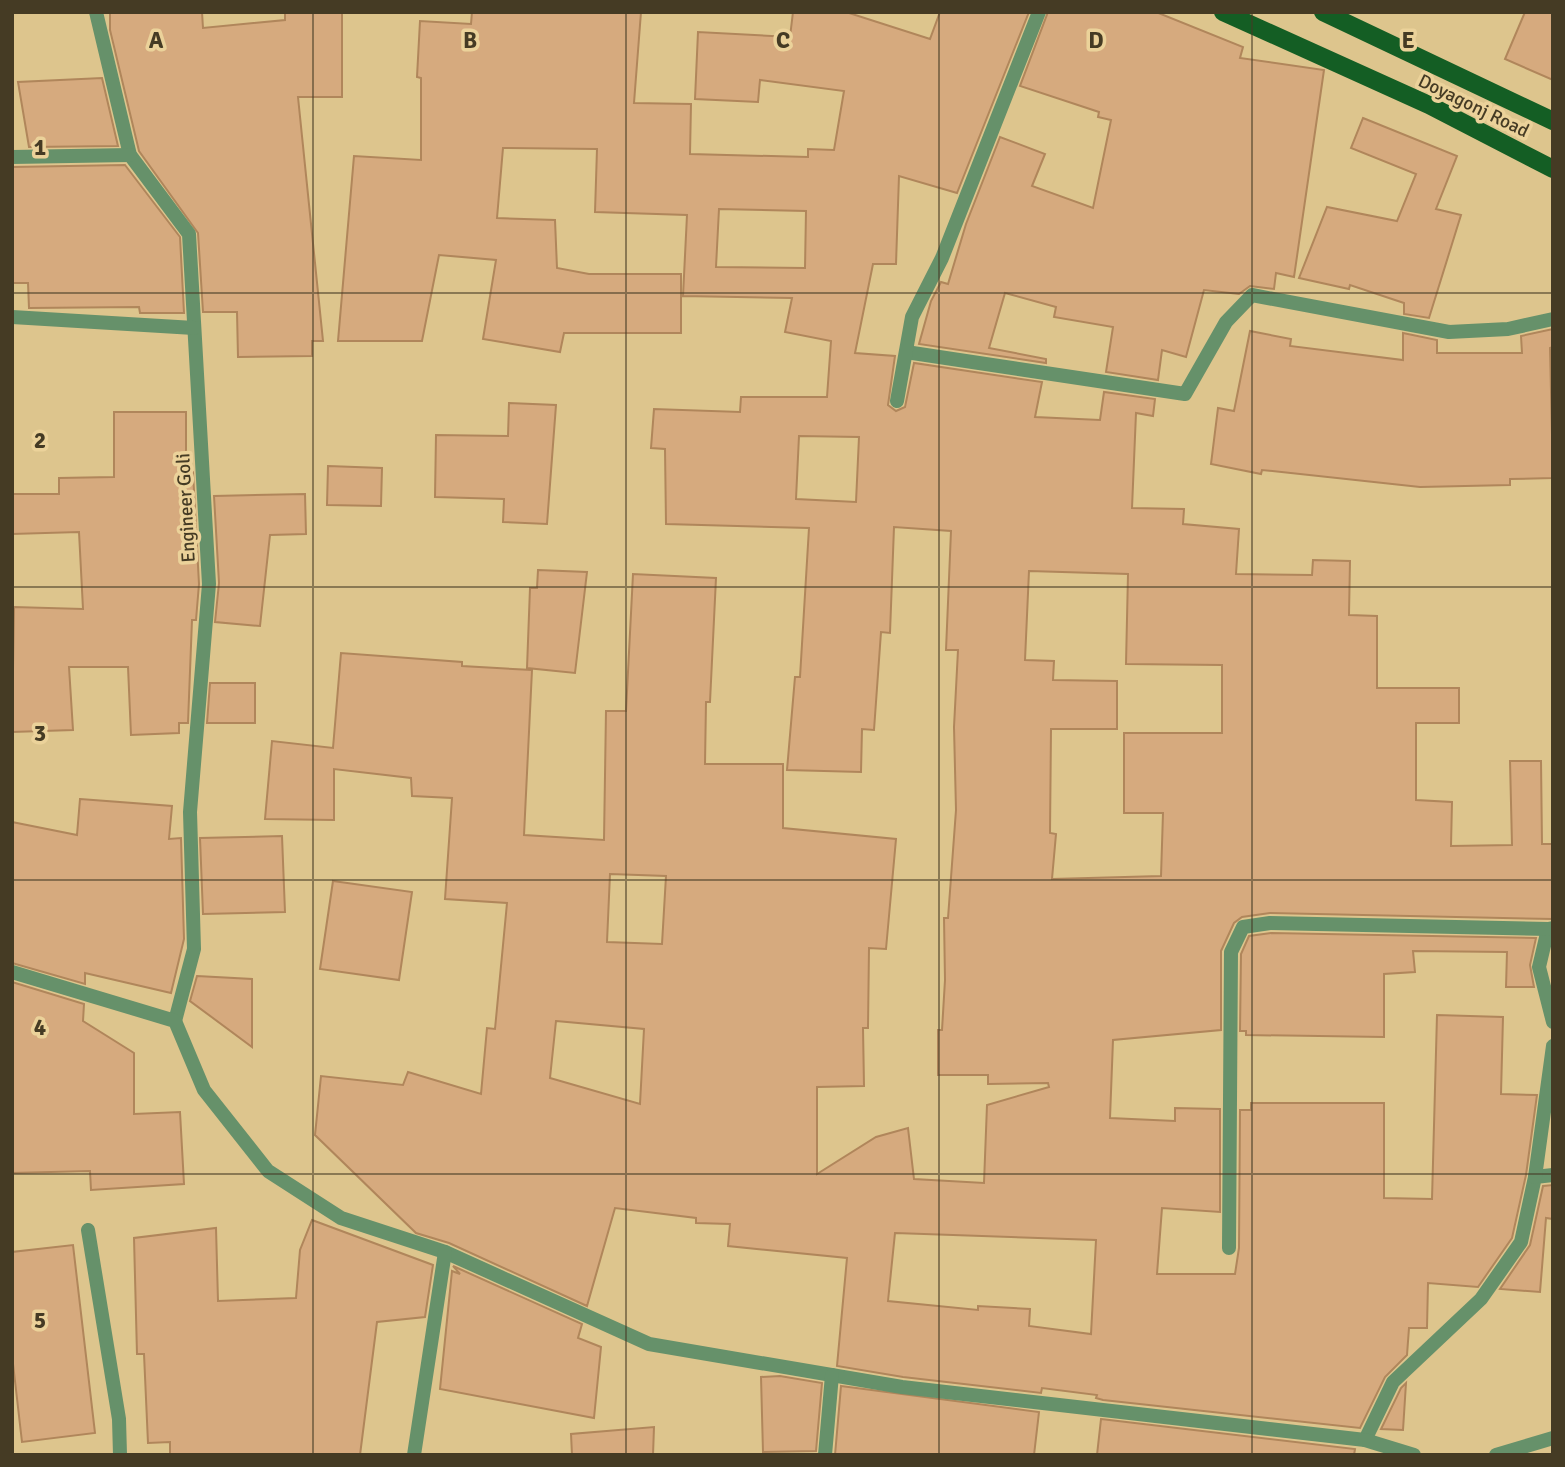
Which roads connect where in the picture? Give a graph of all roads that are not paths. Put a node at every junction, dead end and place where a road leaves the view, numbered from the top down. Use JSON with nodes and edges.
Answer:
{"nodes":[{"id":1,"x":96,"y":12,"type":"edge"},
{"id":2,"x":1040,"y":12,"type":"edge"},
{"id":3,"x":1223,"y":12,"type":"edge"},
{"id":4,"x":1323,"y":12,"type":"edge"},
{"id":5,"x":1553,"y":121,"type":"edge"},
{"id":6,"x":130,"y":155,"type":"junction"},
{"id":7,"x":12,"y":157,"type":"edge"},
{"id":8,"x":1553,"y":169,"type":"edge"},
{"id":9,"x":12,"y":317,"type":"edge"},
{"id":10,"x":1553,"y":319,"type":"edge"},
{"id":11,"x":194,"y":328,"type":"junction"},
{"id":12,"x":906,"y":352,"type":"junction"},
{"id":13,"x":897,"y":401,"type":"dead end"},
{"id":14,"x":1551,"y":929,"type":"edge"},
{"id":15,"x":12,"y":972,"type":"edge"},
{"id":16,"x":174,"y":1021,"type":"junction"},
{"id":17,"x":1553,"y":1022,"type":"edge"},
{"id":18,"x":1553,"y":1046,"type":"edge"},
{"id":19,"x":1553,"y":1175,"type":"edge"},
{"id":20,"x":1535,"y":1177,"type":"junction"},
{"id":21,"x":88,"y":1230,"type":"dead end"},
{"id":22,"x":1229,"y":1248,"type":"dead end"},
{"id":23,"x":445,"y":1252,"type":"junction"},
{"id":24,"x":832,"y":1375,"type":"junction"},
{"id":25,"x":1553,"y":1438,"type":"edge"},
{"id":26,"x":1365,"y":1440,"type":"junction"},
{"id":27,"x":120,"y":1455,"type":"edge"},
{"id":28,"x":414,"y":1455,"type":"edge"},
{"id":29,"x":825,"y":1455,"type":"edge"},
{"id":30,"x":1414,"y":1455,"type":"edge"},
{"id":31,"x":1496,"y":1455,"type":"edge"}],
"edges":[{"from":1,"to":6,"type":"street","name":"Engineer Goli"},
{"from":2,"to":12,"type":"street"},
{"from":3,"to":8,"type":"main road","name":"Doyagonj Road"},
{"from":4,"to":5,"type":"main road"},
{"from":6,"to":7,"type":"street"},
{"from":6,"to":11,"type":"street","name":"Engineer Goli"},
{"from":9,"to":11,"type":"street"},
{"from":10,"to":12,"type":"street"},
{"from":11,"to":16,"type":"street","name":"Engineer Goli"},
{"from":12,"to":13,"type":"street"},
{"from":14,"to":17,"type":"street"},
{"from":14,"to":22,"type":"street"},
{"from":15,"to":16,"type":"street"},
{"from":16,"to":23,"type":"street"},
{"from":18,"to":20,"type":"street"},
{"from":19,"to":20,"type":"street"},
{"from":20,"to":26,"type":"street"},
{"from":21,"to":27,"type":"street"},
{"from":23,"to":24,"type":"street"},
{"from":23,"to":28,"type":"street"},
{"from":24,"to":26,"type":"street"},
{"from":24,"to":29,"type":"street"},
{"from":25,"to":31,"type":"street"},
{"from":26,"to":30,"type":"street"}]}
